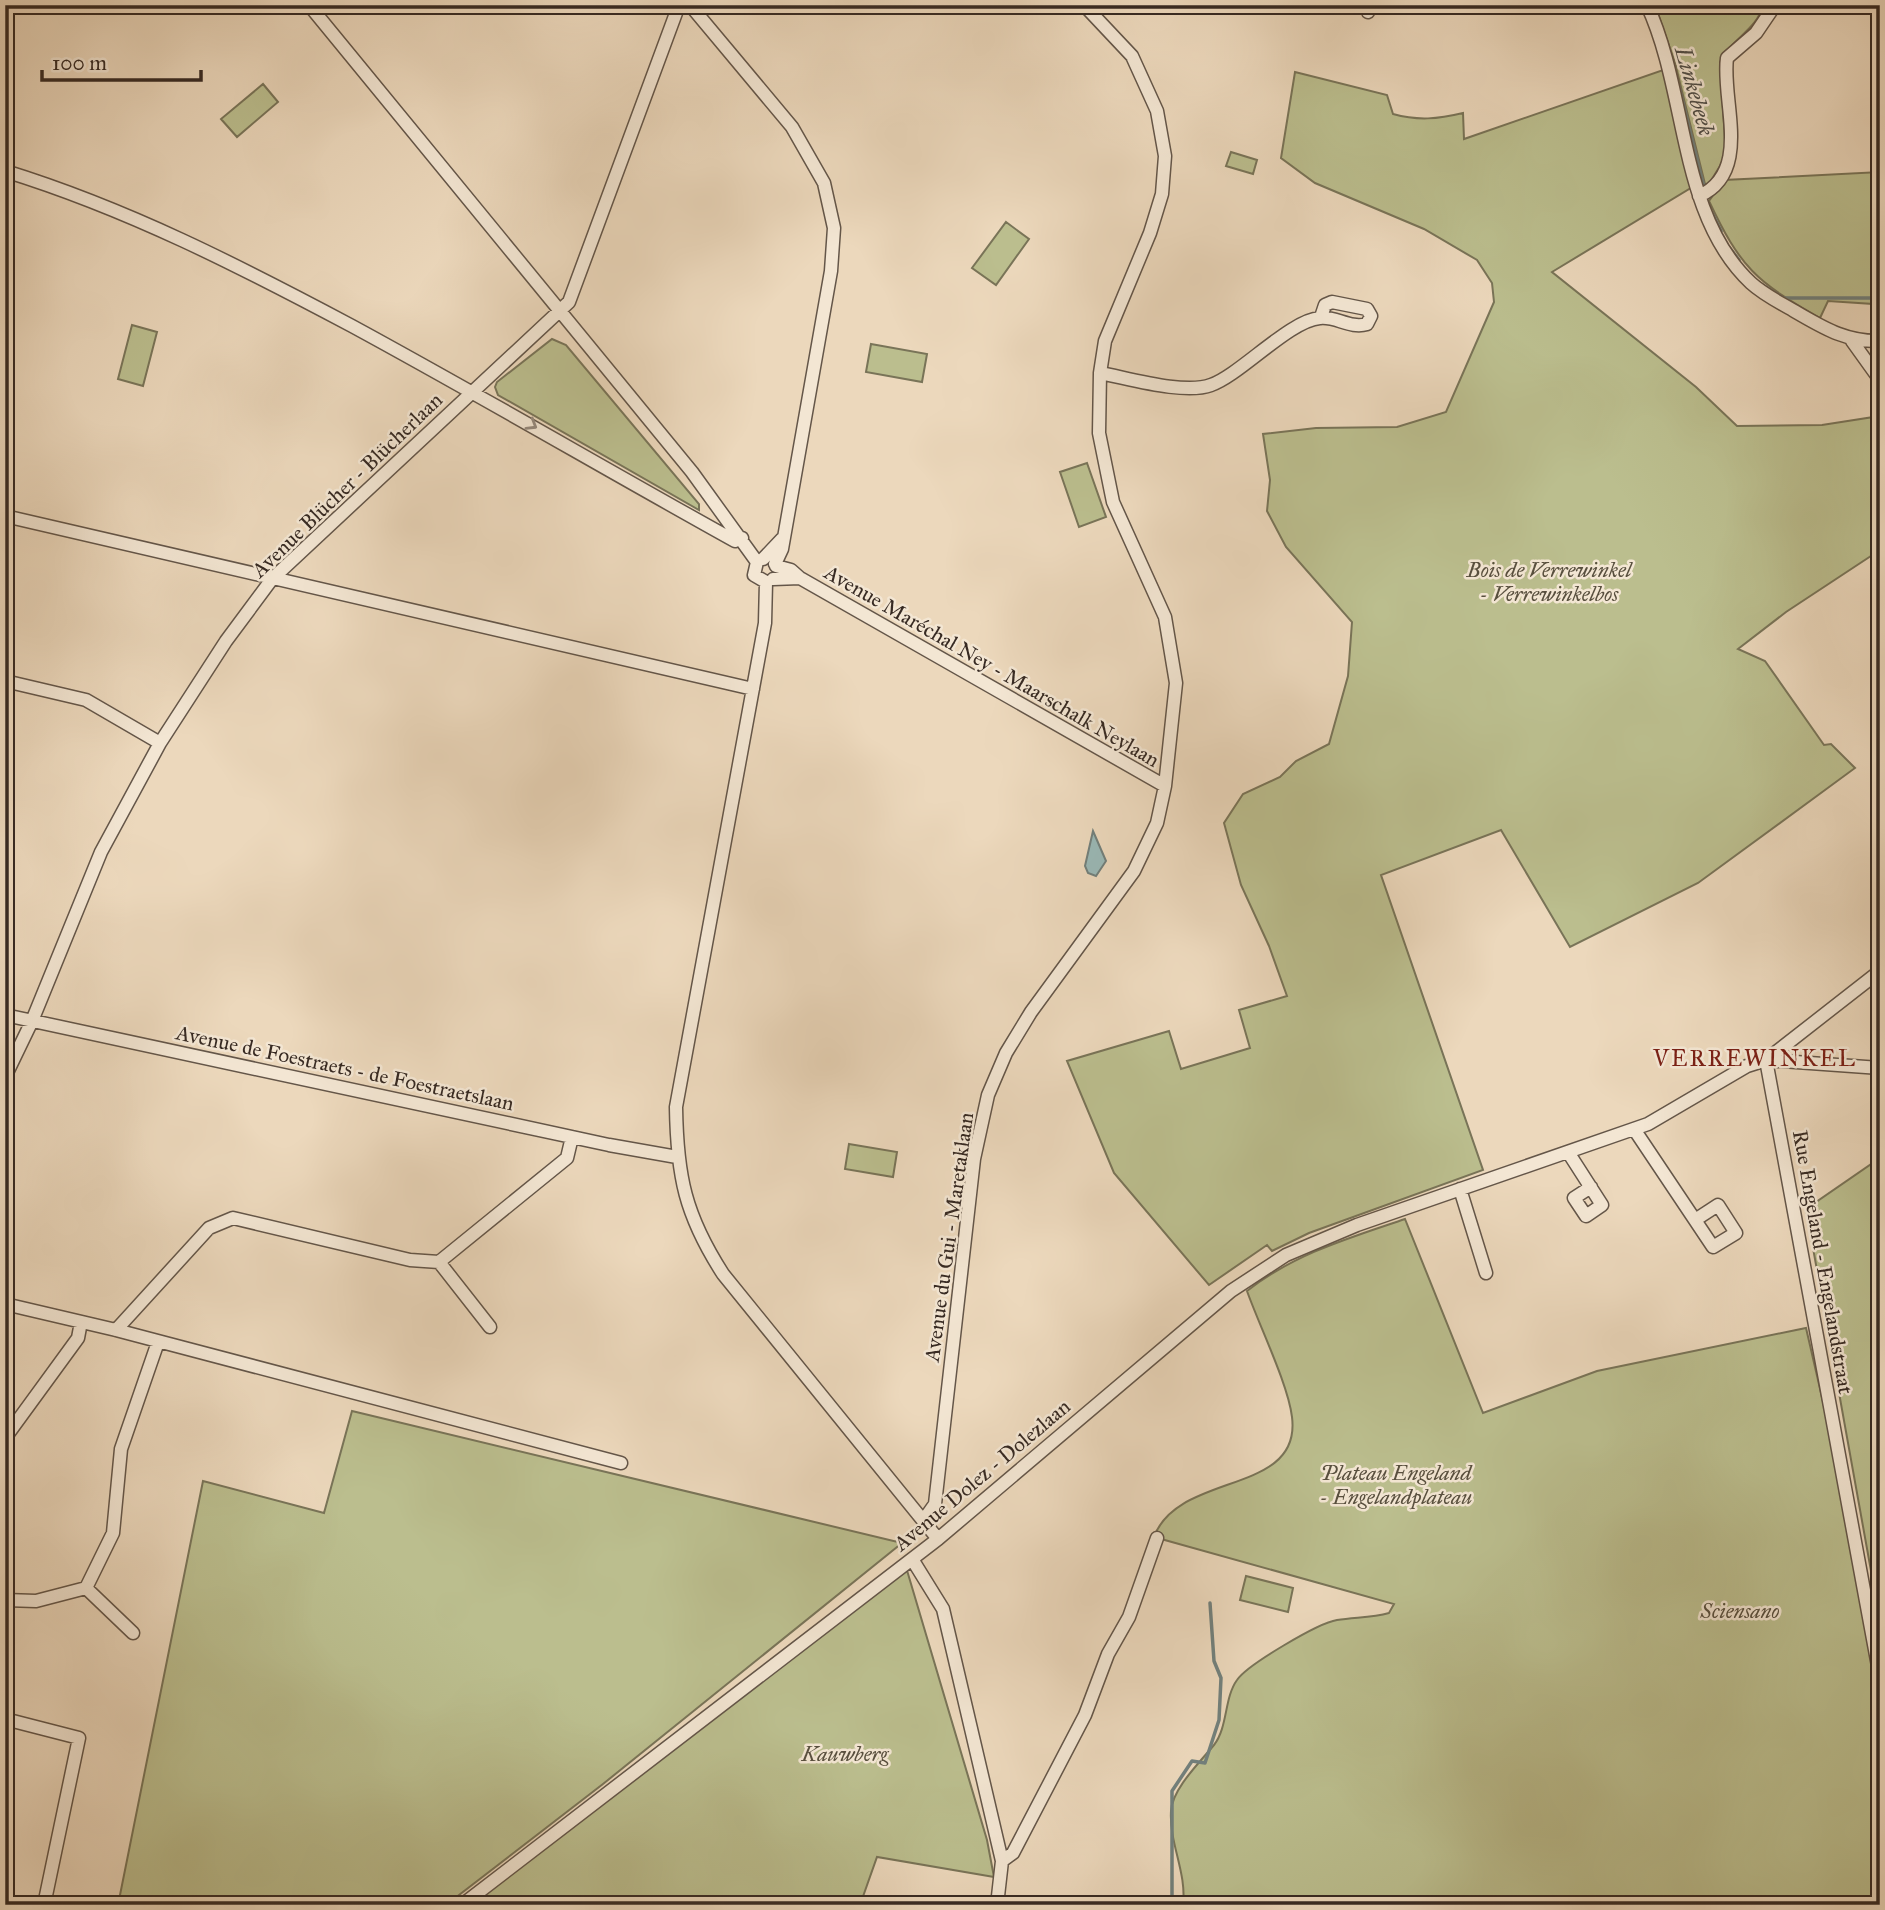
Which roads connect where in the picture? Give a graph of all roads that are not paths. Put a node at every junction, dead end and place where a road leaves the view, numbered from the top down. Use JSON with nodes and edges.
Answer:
{"nodes":[{"id":1,"x":309,"y":5,"type":"edge"},
{"id":2,"x":679,"y":5,"type":"edge"},
{"id":3,"x":690,"y":5,"type":"edge"},
{"id":4,"x":1084,"y":5,"type":"edge"},
{"id":5,"x":1647,"y":5,"type":"edge"},
{"id":6,"x":1771,"y":11,"type":"dead end"},
{"id":7,"x":5,"y":171,"type":"edge"},
{"id":8,"x":1699,"y":196,"type":"junction"},
{"id":9,"x":560,"y":312,"type":"junction"},
{"id":10,"x":1321,"y":317,"type":"dead end"},
{"id":11,"x":1852,"y":341,"type":"junction"},
{"id":12,"x":1880,"y":341,"type":"edge"},
{"id":13,"x":1100,"y":373,"type":"junction"},
{"id":14,"x":1880,"y":380,"type":"edge"},
{"id":15,"x":473,"y":391,"type":"junction"},
{"id":16,"x":5,"y":516,"type":"edge"},
{"id":17,"x":742,"y":538,"type":"junction"},
{"id":18,"x":768,"y":569,"type":"junction"},
{"id":19,"x":272,"y":579,"type":"junction"},
{"id":20,"x":5,"y":681,"type":"edge"},
{"id":21,"x":753,"y":689,"type":"junction"},
{"id":22,"x":160,"y":743,"type":"junction"},
{"id":23,"x":1165,"y":786,"type":"junction"},
{"id":24,"x":1880,"y":971,"type":"edge"},
{"id":25,"x":5,"y":1015,"type":"edge"},
{"id":26,"x":32,"y":1021,"type":"junction"},
{"id":27,"x":1766,"y":1060,"type":"junction"},
{"id":28,"x":1880,"y":1068,"type":"edge"},
{"id":29,"x":5,"y":1077,"type":"edge"},
{"id":30,"x":1634,"y":1129,"type":"junction"},
{"id":31,"x":572,"y":1137,"type":"junction"},
{"id":32,"x":1569,"y":1152,"type":"junction"},
{"id":33,"x":677,"y":1157,"type":"junction"},
{"id":34,"x":1591,"y":1186,"type":"dead end"},
{"id":35,"x":1460,"y":1189,"type":"junction"},
{"id":36,"x":1695,"y":1220,"type":"dead end"},
{"id":37,"x":439,"y":1262,"type":"junction"},
{"id":38,"x":1486,"y":1273,"type":"dead end"},
{"id":39,"x":5,"y":1304,"type":"edge"},
{"id":40,"x":81,"y":1322,"type":"junction"},
{"id":41,"x":490,"y":1327,"type":"dead end"},
{"id":42,"x":116,"y":1330,"type":"junction"},
{"id":43,"x":158,"y":1342,"type":"junction"},
{"id":44,"x":5,"y":1438,"type":"edge"},
{"id":45,"x":621,"y":1463,"type":"dead end"},
{"id":46,"x":923,"y":1521,"type":"junction"},
{"id":47,"x":1157,"y":1538,"type":"dead end"},
{"id":48,"x":938,"y":1539,"type":"junction"},
{"id":49,"x":912,"y":1559,"type":"junction"},
{"id":50,"x":86,"y":1588,"type":"junction"},
{"id":51,"x":5,"y":1600,"type":"edge"},
{"id":52,"x":133,"y":1633,"type":"dead end"},
{"id":53,"x":1880,"y":1677,"type":"edge"},
{"id":54,"x":5,"y":1719,"type":"edge"},
{"id":55,"x":1002,"y":1861,"type":"junction"},
{"id":56,"x":44,"y":1905,"type":"edge"},
{"id":57,"x":462,"y":1905,"type":"edge"},
{"id":58,"x":997,"y":1905,"type":"edge"}],
"edges":[{"from":1,"to":9,"type":"street"},
{"from":2,"to":9,"type":"street","name":"Avenue Blücher - Blücherlaan"},
{"from":3,"to":18,"type":"street"},
{"from":4,"to":13,"type":"street","name":"Avenue du Gui - Maretaklaan"},
{"from":5,"to":8,"type":"street"},
{"from":6,"to":8,"type":"street"},
{"from":7,"to":15,"type":"street"},
{"from":8,"to":11,"type":"street"},
{"from":9,"to":15,"type":"street","name":"Avenue Blücher - Blücherlaan"},
{"from":9,"to":17,"type":"street"},
{"from":10,"to":13,"type":"street"},
{"from":11,"to":12,"type":"street"},
{"from":11,"to":14,"type":"street"},
{"from":13,"to":23,"type":"street","name":"Avenue du Gui - Maretaklaan"},
{"from":15,"to":17,"type":"street","one_way":true},
{"from":15,"to":19,"type":"street","name":"Avenue Blücher - Blücherlaan"},
{"from":16,"to":19,"type":"street"},
{"from":17,"to":18,"type":"street"},
{"from":18,"to":21,"type":"street"},
{"from":18,"to":23,"type":"street","name":"Avenue Maréchal Ney - Maarschalk Neylaan"},
{"from":19,"to":21,"type":"street"},
{"from":19,"to":22,"type":"street","name":"Avenue Blücher - Blücherlaan"},
{"from":20,"to":22,"type":"street"},
{"from":21,"to":33,"type":"street"},
{"from":22,"to":26,"type":"street","name":"Avenue Blücher - Blücherlaan"},
{"from":23,"to":46,"type":"street","name":"Avenue du Gui - Maretaklaan"},
{"from":24,"to":27,"type":"street","name":"Avenue Dolez - Dolezlaan"},
{"from":25,"to":26,"type":"street","name":"Avenue de Foestraets - de Foestraetslaan"},
{"from":26,"to":29,"type":"street","name":"Avenue Blücher - Blücherlaan"},
{"from":26,"to":31,"type":"street","name":"Avenue de Foestraets - de Foestraetslaan"},
{"from":27,"to":28,"type":"street"},
{"from":27,"to":30,"type":"street","name":"Avenue Dolez - Dolezlaan"},
{"from":27,"to":53,"type":"street","name":"Rue Engeland - Engelandstraat"},
{"from":30,"to":32,"type":"street","name":"Avenue Dolez - Dolezlaan"},
{"from":30,"to":36,"type":"street"},
{"from":31,"to":33,"type":"street","name":"Avenue de Foestraets - de Foestraetslaan"},
{"from":31,"to":37,"type":"street"},
{"from":32,"to":34,"type":"street"},
{"from":32,"to":35,"type":"street","name":"Avenue Dolez - Dolezlaan"},
{"from":33,"to":46,"type":"street"},
{"from":35,"to":38,"type":"street"},
{"from":35,"to":48,"type":"street","name":"Avenue Dolez - Dolezlaan"},
{"from":37,"to":41,"type":"street"},
{"from":37,"to":42,"type":"street"},
{"from":39,"to":40,"type":"street"},
{"from":40,"to":42,"type":"street"},
{"from":40,"to":44,"type":"street"},
{"from":42,"to":43,"type":"street"},
{"from":43,"to":45,"type":"street"},
{"from":43,"to":50,"type":"street"},
{"from":46,"to":48,"type":"street"},
{"from":47,"to":55,"type":"street"},
{"from":48,"to":49,"type":"street","name":"Avenue Dolez - Dolezlaan"},
{"from":49,"to":55,"type":"street"},
{"from":49,"to":57,"type":"street","name":"Avenue Dolez - Dolezlaan"},
{"from":50,"to":51,"type":"street"},
{"from":50,"to":52,"type":"street"},
{"from":54,"to":56,"type":"street"},
{"from":55,"to":58,"type":"street"}]}
